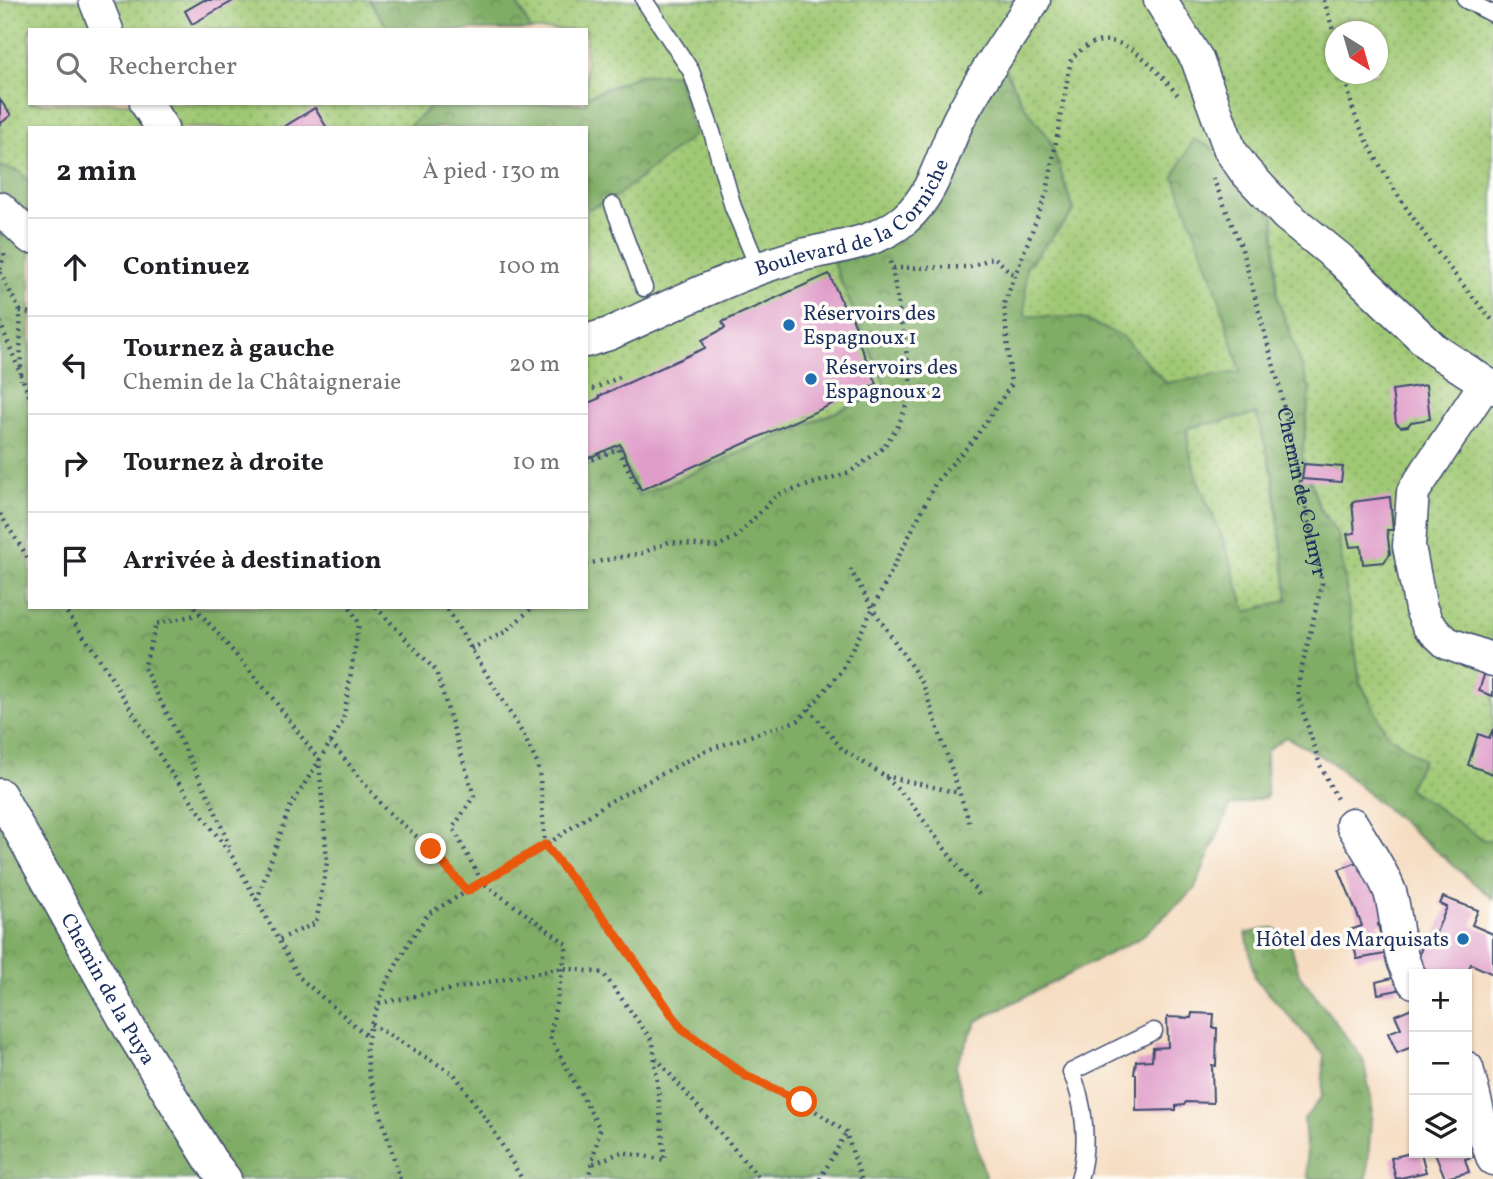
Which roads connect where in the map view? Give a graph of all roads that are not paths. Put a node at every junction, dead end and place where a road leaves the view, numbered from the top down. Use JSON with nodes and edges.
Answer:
{"nodes":[{"id":1,"x":95,"y":0,"type":"edge"},
{"id":2,"x":645,"y":0,"type":"edge"},
{"id":3,"x":1034,"y":0,"type":"edge"},
{"id":4,"x":1160,"y":0,"type":"edge"},
{"id":5,"x":1466,"y":0,"type":"edge"},
{"id":6,"x":1493,"y":14,"type":"edge"},
{"id":7,"x":106,"y":28,"type":"edge"},
{"id":8,"x":147,"y":105,"type":"edge"},
{"id":9,"x":161,"y":126,"type":"edge"},
{"id":10,"x":613,"y":205,"type":"dead end"},
{"id":11,"x":0,"y":208,"type":"edge"},
{"id":12,"x":28,"y":235,"type":"edge"},
{"id":13,"x":760,"y":269,"type":"junction"},
{"id":14,"x":644,"y":288,"type":"dead end"},
{"id":15,"x":588,"y":340,"type":"edge"},
{"id":16,"x":1489,"y":386,"type":"edge"},
{"id":17,"x":1493,"y":660,"type":"edge"},
{"id":18,"x":0,"y":795,"type":"edge"},
{"id":19,"x":1352,"y":824,"type":"road end"},
{"id":20,"x":1409,"y":973,"type":"edge"},
{"id":21,"x":1154,"y":1031,"type":"dead end"},
{"id":22,"x":1472,"y":1088,"type":"edge"},
{"id":23,"x":1493,"y":1158,"type":"edge"},
{"id":24,"x":225,"y":1179,"type":"edge"},
{"id":25,"x":1079,"y":1179,"type":"edge"}],
"edges":[{"from":1,"to":7,"type":"street"},
{"from":2,"to":13,"type":"lane"},
{"from":3,"to":13,"type":"street","name":"Boulevard de la Corniche"},
{"from":4,"to":16,"type":"street"},
{"from":5,"to":6,"type":"lane"},
{"from":8,"to":9,"type":"street"},
{"from":10,"to":14,"type":"lane"},
{"from":11,"to":12,"type":"street"},
{"from":13,"to":15,"type":"street","name":"Boulevard de la Corniche"},
{"from":16,"to":17,"type":"street"},
{"from":18,"to":24,"type":"street","name":"Chemin de la Puya"},
{"from":19,"to":20,"type":"street"},
{"from":21,"to":25,"type":"lane"},
{"from":22,"to":23,"type":"street"}]}
